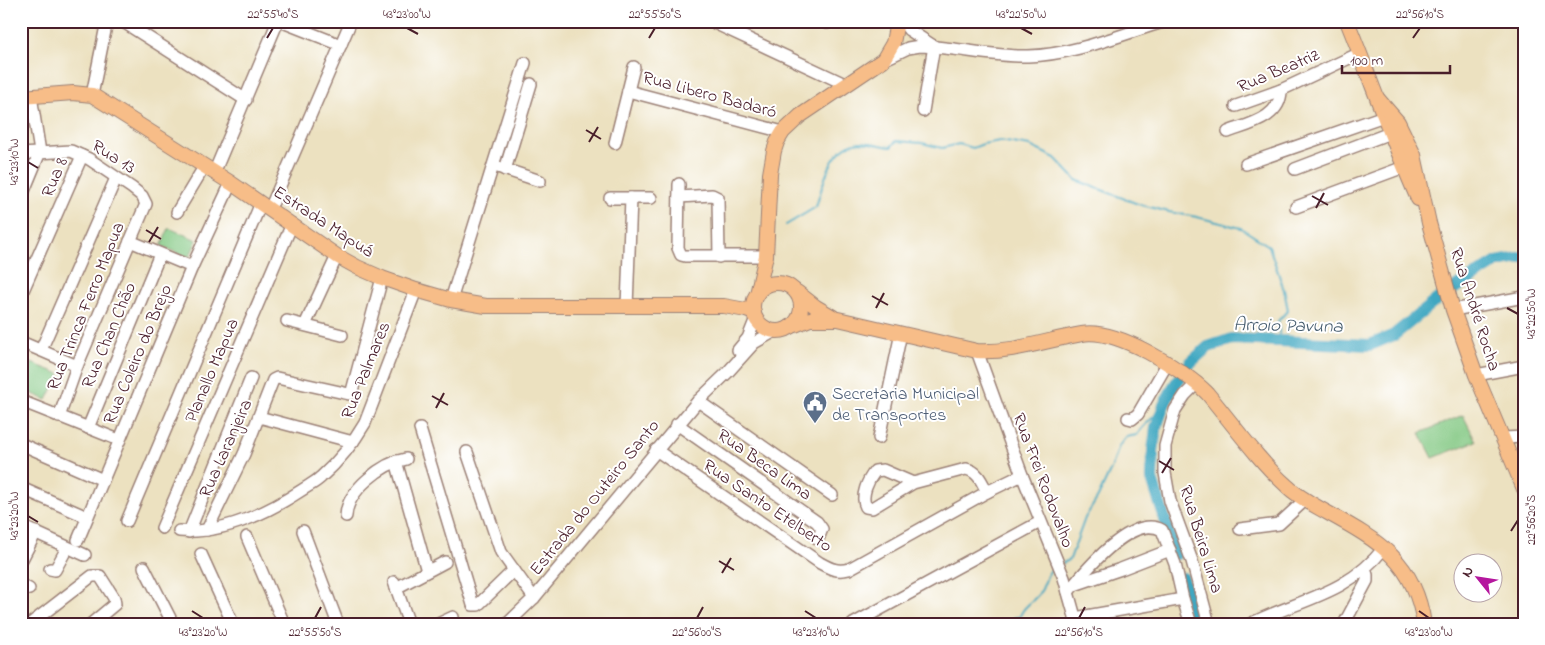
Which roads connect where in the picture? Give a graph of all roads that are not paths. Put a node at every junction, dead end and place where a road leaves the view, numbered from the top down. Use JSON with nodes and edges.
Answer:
{"nodes":[{"id":1,"x":108,"y":21,"type":"edge"},
{"id":2,"x":122,"y":21,"type":"edge"},
{"id":3,"x":279,"y":21,"type":"edge"},
{"id":4,"x":351,"y":21,"type":"edge"},
{"id":5,"x":710,"y":21,"type":"edge"},
{"id":6,"x":1166,"y":21,"type":"edge"},
{"id":7,"x":1347,"y":21,"type":"edge"},
{"id":8,"x":900,"y":29,"type":"edge"},
{"id":9,"x":341,"y":45,"type":"junction"},
{"id":10,"x":934,"y":46,"type":"junction"},
{"id":11,"x":910,"y":47,"type":"junction"},
{"id":12,"x":1360,"y":53,"type":"junction"},
{"id":13,"x":883,"y":60,"type":"junction"},
{"id":14,"x":525,"y":63,"type":"dead end"},
{"id":15,"x":634,"y":67,"type":"dead end"},
{"id":16,"x":531,"y":84,"type":"dead end"},
{"id":17,"x":847,"y":85,"type":"junction"},
{"id":18,"x":1281,"y":90,"type":"junction"},
{"id":19,"x":628,"y":91,"type":"junction"},
{"id":20,"x":92,"y":95,"type":"junction"},
{"id":21,"x":26,"y":96,"type":"edge"},
{"id":22,"x":1378,"y":99,"type":"junction"},
{"id":23,"x":246,"y":100,"type":"junction"},
{"id":24,"x":1236,"y":106,"type":"dead end"},
{"id":25,"x":923,"y":111,"type":"dead end"},
{"id":26,"x":1384,"y":116,"type":"junction"},
{"id":27,"x":783,"y":132,"type":"junction"},
{"id":28,"x":1228,"y":132,"type":"dead end"},
{"id":29,"x":1390,"y":133,"type":"junction"},
{"id":30,"x":615,"y":143,"type":"dead end"},
{"id":31,"x":40,"y":152,"type":"junction"},
{"id":32,"x":21,"y":154,"type":"edge"},
{"id":33,"x":82,"y":156,"type":"junction"},
{"id":34,"x":1246,"y":164,"type":"dead end"},
{"id":35,"x":494,"y":166,"type":"junction"},
{"id":36,"x":1404,"y":167,"type":"junction"},
{"id":37,"x":1295,"y":169,"type":"dead end"},
{"id":38,"x":209,"y":170,"type":"junction"},
{"id":39,"x":505,"y":170,"type":"junction"},
{"id":40,"x":116,"y":178,"type":"junction"},
{"id":41,"x":540,"y":181,"type":"dead end"},
{"id":42,"x":231,"y":183,"type":"junction"},
{"id":43,"x":679,"y":184,"type":"dead end"},
{"id":44,"x":679,"y":197,"type":"junction"},
{"id":45,"x":21,"y":198,"type":"edge"},
{"id":46,"x":610,"y":198,"type":"dead end"},
{"id":47,"x":631,"y":198,"type":"junction"},
{"id":48,"x":651,"y":198,"type":"dead end"},
{"id":49,"x":267,"y":203,"type":"junction"},
{"id":50,"x":1296,"y":207,"type":"dead end"},
{"id":51,"x":145,"y":209,"type":"joint"},
{"id":52,"x":177,"y":212,"type":"dead end"},
{"id":53,"x":1428,"y":223,"type":"junction"},
{"id":54,"x":292,"y":224,"type":"junction"},
{"id":55,"x":130,"y":241,"type":"junction"},
{"id":56,"x":160,"y":254,"type":"junction"},
{"id":57,"x":337,"y":256,"type":"junction"},
{"id":58,"x":766,"y":256,"type":"junction"},
{"id":59,"x":719,"y":257,"type":"junction"},
{"id":60,"x":192,"y":267,"type":"junction"},
{"id":61,"x":382,"y":278,"type":"junction"},
{"id":62,"x":792,"y":288,"type":"junction"},
{"id":63,"x":416,"y":290,"type":"junction"},
{"id":64,"x":21,"y":295,"type":"edge"},
{"id":65,"x":756,"y":296,"type":"junction"},
{"id":66,"x":1524,"y":297,"type":"edge"},
{"id":67,"x":451,"y":300,"type":"junction"},
{"id":68,"x":724,"y":306,"type":"junction"},
{"id":69,"x":627,"y":307,"type":"junction"},
{"id":70,"x":1452,"y":309,"type":"junction"},
{"id":71,"x":755,"y":316,"type":"junction"},
{"id":72,"x":838,"y":319,"type":"junction"},
{"id":73,"x":287,"y":321,"type":"dead end"},
{"id":74,"x":306,"y":325,"type":"junction"},
{"id":75,"x":790,"y":327,"type":"junction"},
{"id":76,"x":774,"y":330,"type":"junction"},
{"id":77,"x":901,"y":333,"type":"junction"},
{"id":78,"x":342,"y":335,"type":"dead end"},
{"id":79,"x":21,"y":342,"type":"edge"},
{"id":80,"x":41,"y":350,"type":"junction"},
{"id":81,"x":977,"y":351,"type":"junction"},
{"id":82,"x":1168,"y":365,"type":"junction"},
{"id":83,"x":77,"y":366,"type":"junction"},
{"id":84,"x":1524,"y":366,"type":"edge"},
{"id":85,"x":1476,"y":375,"type":"junction"},
{"id":86,"x":251,"y":378,"type":"dead end"},
{"id":87,"x":1195,"y":382,"type":"junction"},
{"id":88,"x":707,"y":392,"type":"junction"},
{"id":89,"x":21,"y":401,"type":"edge"},
{"id":90,"x":698,"y":401,"type":"junction"},
{"id":91,"x":59,"y":417,"type":"junction"},
{"id":92,"x":259,"y":417,"type":"junction"},
{"id":93,"x":1128,"y":418,"type":"dead end"},
{"id":94,"x":678,"y":424,"type":"junction"},
{"id":95,"x":88,"y":428,"type":"junction"},
{"id":96,"x":420,"y":429,"type":"dead end"},
{"id":97,"x":1524,"y":436,"type":"edge"},
{"id":98,"x":879,"y":438,"type":"dead end"},
{"id":99,"x":1504,"y":438,"type":"junction"},
{"id":100,"x":120,"y":440,"type":"junction"},
{"id":101,"x":353,"y":442,"type":"junction"},
{"id":102,"x":21,"y":444,"type":"edge"},
{"id":103,"x":656,"y":450,"type":"junction"},
{"id":104,"x":467,"y":452,"type":"dead end"},
{"id":105,"x":1022,"y":475,"type":"junction"},
{"id":106,"x":103,"y":480,"type":"junction"},
{"id":107,"x":913,"y":483,"type":"dead end"},
{"id":108,"x":21,"y":488,"type":"edge"},
{"id":109,"x":1524,"y":489,"type":"edge"},
{"id":110,"x":987,"y":492,"type":"junction"},
{"id":111,"x":832,"y":495,"type":"dead end"},
{"id":112,"x":1305,"y":500,"type":"junction"},
{"id":113,"x":87,"y":516,"type":"junction"},
{"id":114,"x":346,"y":516,"type":"dead end"},
{"id":115,"x":127,"y":521,"type":"dead end"},
{"id":116,"x":1040,"y":522,"type":"junction"},
{"id":117,"x":21,"y":526,"type":"edge"},
{"id":118,"x":162,"y":528,"type":"dead end"},
{"id":119,"x":1240,"y":529,"type":"dead end"},
{"id":120,"x":207,"y":530,"type":"junction"},
{"id":121,"x":303,"y":531,"type":"dead end"},
{"id":122,"x":36,"y":532,"type":"junction"},
{"id":123,"x":248,"y":537,"type":"dead end"},
{"id":124,"x":818,"y":539,"type":"dead end"},
{"id":125,"x":78,"y":540,"type":"dead end"},
{"id":126,"x":67,"y":548,"type":"junction"},
{"id":127,"x":1384,"y":548,"type":"junction"},
{"id":128,"x":1170,"y":550,"type":"junction"},
{"id":129,"x":201,"y":554,"type":"dead end"},
{"id":130,"x":85,"y":555,"type":"dead end"},
{"id":131,"x":21,"y":561,"type":"edge"},
{"id":132,"x":445,"y":562,"type":"dead end"},
{"id":133,"x":144,"y":567,"type":"dead end"},
{"id":134,"x":50,"y":569,"type":"dead end"},
{"id":135,"x":1366,"y":569,"type":"junction"},
{"id":136,"x":514,"y":570,"type":"junction"},
{"id":137,"x":427,"y":571,"type":"junction"},
{"id":138,"x":1071,"y":588,"type":"junction"},
{"id":139,"x":534,"y":598,"type":"junction"},
{"id":140,"x":1183,"y":599,"type":"junction"},
{"id":141,"x":454,"y":617,"type":"dead end"},
{"id":142,"x":1076,"y":622,"type":"edge"},
{"id":143,"x":30,"y":624,"type":"edge"},
{"id":144,"x":91,"y":624,"type":"edge"},
{"id":145,"x":173,"y":624,"type":"edge"},
{"id":146,"x":233,"y":624,"type":"edge"},
{"id":147,"x":284,"y":624,"type":"edge"},
{"id":148,"x":338,"y":624,"type":"edge"},
{"id":149,"x":409,"y":624,"type":"edge"},
{"id":150,"x":438,"y":624,"type":"edge"},
{"id":151,"x":507,"y":624,"type":"edge"},
{"id":152,"x":853,"y":624,"type":"edge"},
{"id":153,"x":1191,"y":624,"type":"edge"},
{"id":154,"x":1209,"y":624,"type":"edge"},
{"id":155,"x":1250,"y":624,"type":"edge"},
{"id":156,"x":1344,"y":624,"type":"edge"},
{"id":157,"x":1424,"y":624,"type":"edge"}],
"edges":[{"from":1,"to":20,"type":"street"},
{"from":2,"to":23,"type":"street"},
{"from":3,"to":9,"type":"street"},
{"from":3,"to":23,"type":"street"},
{"from":4,"to":9,"type":"street"},
{"from":5,"to":17,"type":"street"},
{"from":6,"to":10,"type":"street"},
{"from":7,"to":12,"type":"main road","name":"Rua André Rocha"},
{"from":8,"to":10,"type":"street"},
{"from":8,"to":11,"type":"street"},
{"from":8,"to":13,"type":"main road"},
{"from":9,"to":49,"type":"street"},
{"from":10,"to":11,"type":"street"},
{"from":10,"to":25,"type":"street"},
{"from":11,"to":13,"type":"street"},
{"from":12,"to":18,"type":"street","name":"Rua Beatriz"},
{"from":12,"to":22,"type":"main road","name":"Rua André Rocha"},
{"from":13,"to":17,"type":"main road"},
{"from":14,"to":35,"type":"street"},
{"from":15,"to":19,"type":"street"},
{"from":16,"to":39,"type":"street"},
{"from":17,"to":27,"type":"main road"},
{"from":18,"to":24,"type":"street","name":"Rua Beatriz"},
{"from":18,"to":28,"type":"street"},
{"from":19,"to":27,"type":"street","name":"Rua Libero Badaró"},
{"from":19,"to":30,"type":"street"},
{"from":20,"to":21,"type":"main road","name":"Estrada Mapuá"},
{"from":20,"to":38,"type":"main road","name":"Estrada Mapuá"},
{"from":21,"to":31,"type":"street"},
{"from":22,"to":26,"type":"main road","name":"Rua André Rocha"},
{"from":22,"to":53,"type":"main road","name":"Rua André Rocha"},
{"from":23,"to":38,"type":"street"},
{"from":26,"to":29,"type":"main road","name":"Rua André Rocha"},
{"from":26,"to":34,"type":"street"},
{"from":27,"to":58,"type":"main road"},
{"from":29,"to":36,"type":"main road","name":"Rua André Rocha"},
{"from":29,"to":37,"type":"street"},
{"from":31,"to":32,"type":"street","name":"Rua 13"},
{"from":31,"to":33,"type":"street","name":"Rua 13"},
{"from":31,"to":45,"type":"street"},
{"from":33,"to":40,"type":"street","name":"Rua 13"},
{"from":33,"to":64,"type":"street","name":"Rua 8"},
{"from":35,"to":39,"type":"street"},
{"from":35,"to":67,"type":"street"},
{"from":36,"to":50,"type":"street"},
{"from":36,"to":53,"type":"main road","name":"Rua André Rocha"},
{"from":38,"to":42,"type":"main road","name":"Estrada Mapuá"},
{"from":38,"to":52,"type":"street"},
{"from":39,"to":41,"type":"street"},
{"from":40,"to":51,"type":"street","name":"Rua 13"},
{"from":40,"to":80,"type":"street"},
{"from":42,"to":49,"type":"main road","name":"Estrada Mapuá"},
{"from":42,"to":60,"type":"street","name":"Rua Coleiro do Brejo"},
{"from":43,"to":44,"type":"street"},
{"from":44,"to":59,"type":"street"},
{"from":44,"to":59,"type":"street"},
{"from":46,"to":47,"type":"street"},
{"from":47,"to":48,"type":"street"},
{"from":47,"to":69,"type":"street"},
{"from":49,"to":54,"type":"main road","name":"Estrada Mapuá"},
{"from":49,"to":115,"type":"street"},
{"from":51,"to":55,"type":"street","name":"Rua Trinca Ferro Mapua"},
{"from":53,"to":70,"type":"main road","name":"Rua André Rocha"},
{"from":54,"to":57,"type":"main road","name":"Estrada Mapuá"},
{"from":54,"to":118,"type":"street","name":"Planallo Mapua"},
{"from":55,"to":56,"type":"street"},
{"from":55,"to":83,"type":"street","name":"Rua Trinca Ferro Mapua"},
{"from":56,"to":60,"type":"street"},
{"from":56,"to":95,"type":"street","name":"Rua Chan Chão"},
{"from":57,"to":61,"type":"main road","name":"Estrada Mapuá"},
{"from":57,"to":74,"type":"street"},
{"from":58,"to":59,"type":"street"},
{"from":58,"to":62,"type":"main road"},
{"from":58,"to":65,"type":"main road"},
{"from":60,"to":100,"type":"street","name":"Rua Coleiro do Brejo"},
{"from":61,"to":63,"type":"main road","name":"Estrada Mapuá"},
{"from":61,"to":92,"type":"street","name":"Rua Laranjeira"},
{"from":62,"to":65,"type":"main road"},
{"from":62,"to":72,"type":"main road"},
{"from":62,"to":75,"type":"main road"},
{"from":63,"to":67,"type":"main road","name":"Estrada Mapuá"},
{"from":63,"to":101,"type":"street","name":"Rua Palmares"},
{"from":65,"to":68,"type":"main road","name":"Estrada Mapuá"},
{"from":65,"to":71,"type":"main road"},
{"from":66,"to":70,"type":"street"},
{"from":67,"to":69,"type":"main road","name":"Estrada Mapuá"},
{"from":68,"to":69,"type":"main road","name":"Estrada Mapuá"},
{"from":68,"to":71,"type":"main road","name":"Estrada Mapuá"},
{"from":70,"to":85,"type":"main road","name":"Rua André Rocha"},
{"from":71,"to":76,"type":"main road"},
{"from":71,"to":88,"type":"street","name":"Estrada do Outeiro Santo"},
{"from":72,"to":75,"type":"main road"},
{"from":72,"to":77,"type":"main road"},
{"from":73,"to":74,"type":"street"},
{"from":74,"to":78,"type":"street"},
{"from":75,"to":76,"type":"main road"},
{"from":76,"to":88,"type":"street","name":"Estrada do Outeiro Santo"},
{"from":77,"to":81,"type":"main road"},
{"from":77,"to":98,"type":"street"},
{"from":79,"to":80,"type":"street"},
{"from":80,"to":83,"type":"street"},
{"from":81,"to":82,"type":"main road"},
{"from":81,"to":105,"type":"street","name":"Rua Frei Rodovalho"},
{"from":82,"to":87,"type":"main road"},
{"from":82,"to":93,"type":"street"},
{"from":83,"to":91,"type":"street","name":"Rua Trinca Ferro Mapua"},
{"from":84,"to":85,"type":"street"},
{"from":85,"to":99,"type":"main road","name":"Rua André Rocha"},
{"from":86,"to":120,"type":"street","name":"Rua Palmares"},
{"from":87,"to":112,"type":"main road"},
{"from":87,"to":154,"type":"street","name":"Rua Beira Lima"},
{"from":88,"to":90,"type":"street","name":"Estrada do Outeiro Santo"},
{"from":89,"to":91,"type":"street"},
{"from":90,"to":94,"type":"street","name":"Estrada do Outeiro Santo"},
{"from":90,"to":111,"type":"street","name":"Rua Beca Lima"},
{"from":91,"to":95,"type":"street"},
{"from":92,"to":101,"type":"street"},
{"from":92,"to":120,"type":"street","name":"Rua Laranjeira"},
{"from":94,"to":103,"type":"street","name":"Estrada do Outeiro Santo"},
{"from":94,"to":124,"type":"street","name":"Rua Beca Lima"},
{"from":95,"to":100,"type":"street"},
{"from":96,"to":136,"type":"street"},
{"from":97,"to":99,"type":"street"},
{"from":99,"to":109,"type":"main road","name":"Rua André Rocha"},
{"from":100,"to":106,"type":"street","name":"Rua Coleiro do Brejo"},
{"from":101,"to":120,"type":"street","name":"Rua Palmares"},
{"from":102,"to":106,"type":"street"},
{"from":103,"to":110,"type":"street","name":"Rua Santo Etelberto"},
{"from":103,"to":139,"type":"street","name":"Estrada do Outeiro Santo"},
{"from":104,"to":136,"type":"street"},
{"from":105,"to":110,"type":"street","name":"Rua Santo Etelberto"},
{"from":105,"to":116,"type":"street","name":"Rua Frei Rodovalho"},
{"from":106,"to":113,"type":"street","name":"Rua Coleiro do Brejo"},
{"from":107,"to":110,"type":"street"},
{"from":108,"to":113,"type":"street"},
{"from":112,"to":119,"type":"street"},
{"from":112,"to":127,"type":"main road"},
{"from":113,"to":125,"type":"street","name":"Rua Coleiro do Brejo"},
{"from":114,"to":137,"type":"street"},
{"from":116,"to":138,"type":"street","name":"Rua Frei Rodovalho"},
{"from":116,"to":152,"type":"street"},
{"from":117,"to":122,"type":"street"},
{"from":121,"to":148,"type":"street"},
{"from":122,"to":126,"type":"street"},
{"from":122,"to":131,"type":"street"},
{"from":123,"to":147,"type":"street"},
{"from":126,"to":130,"type":"street"},
{"from":126,"to":134,"type":"street"},
{"from":127,"to":135,"type":"street"},
{"from":127,"to":157,"type":"main road"},
{"from":128,"to":138,"type":"street"},
{"from":128,"to":138,"type":"street"},
{"from":128,"to":140,"type":"street"},
{"from":129,"to":146,"type":"street"},
{"from":132,"to":137,"type":"street"},
{"from":133,"to":145,"type":"street"},
{"from":135,"to":155,"type":"street"},
{"from":135,"to":156,"type":"street"},
{"from":136,"to":139,"type":"street"},
{"from":137,"to":149,"type":"street"},
{"from":138,"to":142,"type":"street","name":"Rua Frei Rodovalho"},
{"from":139,"to":151,"type":"street","name":"Estrada do Outeiro Santo"},
{"from":140,"to":142,"type":"street"},
{"from":140,"to":153,"type":"street"},
{"from":141,"to":150,"type":"street"},
{"from":143,"to":144,"type":"street"}]}
